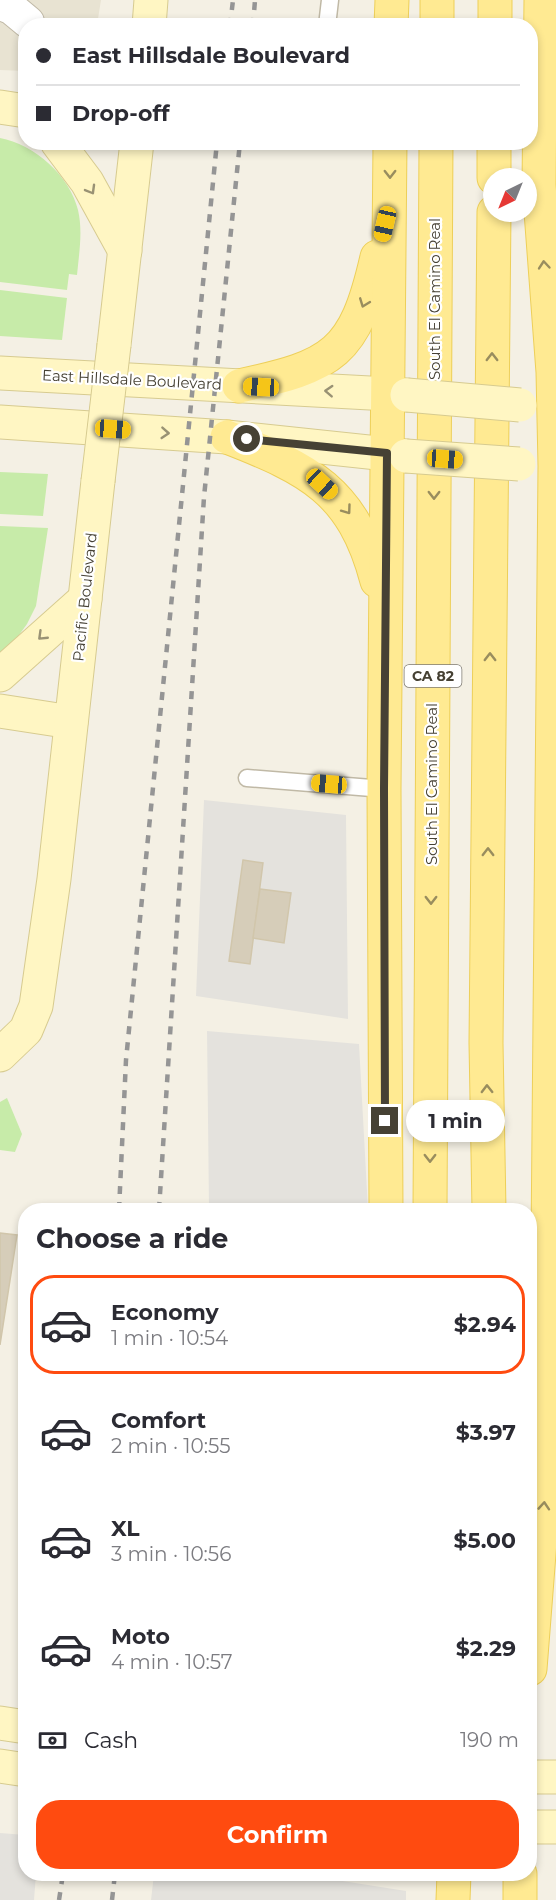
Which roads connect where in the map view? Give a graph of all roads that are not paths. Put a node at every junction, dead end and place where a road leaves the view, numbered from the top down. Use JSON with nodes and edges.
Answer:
{"nodes":[{"id":1,"x":151,"y":0,"type":"edge"},
{"id":2,"x":330,"y":0,"type":"edge"},
{"id":3,"x":392,"y":0,"type":"edge"},
{"id":4,"x":437,"y":0,"type":"edge"},
{"id":5,"x":495,"y":0,"type":"edge"},
{"id":6,"x":541,"y":0,"type":"edge"},
{"id":7,"x":0,"y":4,"type":"edge"},
{"id":8,"x":23,"y":18,"type":"edge"},
{"id":9,"x":150,"y":18,"type":"edge"},
{"id":10,"x":328,"y":18,"type":"edge"},
{"id":11,"x":391,"y":18,"type":"edge"},
{"id":12,"x":437,"y":18,"type":"edge"},
{"id":13,"x":495,"y":18,"type":"edge"},
{"id":14,"x":0,"y":107,"type":"edge"},
{"id":15,"x":18,"y":110,"type":"edge"},
{"id":16,"x":63,"y":150,"type":"edge"},
{"id":17,"x":136,"y":150,"type":"edge"},
{"id":18,"x":390,"y":150,"type":"edge"},
{"id":19,"x":436,"y":150,"type":"edge"},
{"id":20,"x":494,"y":150,"type":"edge"},
{"id":21,"x":494,"y":168,"type":"edge"},
{"id":22,"x":389,"y":206,"type":"junction"},
{"id":23,"x":494,"y":222,"type":"edge"},
{"id":24,"x":125,"y":251,"type":"junction"},
{"id":25,"x":6,"y":371,"type":"edge"},
{"id":26,"x":239,"y":386,"type":"junction"},
{"id":27,"x":397,"y":394,"type":"junction"},
{"id":28,"x":556,"y":407,"type":"edge"},
{"id":29,"x":7,"y":424,"type":"edge"},
{"id":30,"x":227,"y":437,"type":"junction"},
{"id":31,"x":397,"y":454,"type":"junction"},
{"id":32,"x":555,"y":466,"type":"edge"},
{"id":33,"x":86,"y":599,"type":"junction"},
{"id":34,"x":385,"y":611,"type":"junction"},
{"id":35,"x":0,"y":675,"type":"edge"},
{"id":36,"x":0,"y":711,"type":"edge"},
{"id":37,"x":71,"y":722,"type":"junction"},
{"id":38,"x":247,"y":778,"type":"dead end"},
{"id":39,"x":384,"y":789,"type":"junction"},
{"id":40,"x":552,"y":1013,"type":"edge"},
{"id":41,"x":7,"y":1050,"type":"edge"},
{"id":42,"x":552,"y":1094,"type":"edge"},
{"id":43,"x":386,"y":1203,"type":"edge"},
{"id":44,"x":430,"y":1203,"type":"edge"},
{"id":45,"x":489,"y":1203,"type":"edge"},
{"id":46,"x":537,"y":1579,"type":"edge"},
{"id":47,"x":0,"y":1723,"type":"edge"},
{"id":48,"x":18,"y":1726,"type":"edge"},
{"id":49,"x":0,"y":1766,"type":"edge"},
{"id":50,"x":18,"y":1769,"type":"edge"},
{"id":51,"x":537,"y":1777,"type":"edge"},
{"id":52,"x":556,"y":1777,"type":"edge"},
{"id":53,"x":537,"y":1827,"type":"edge"},
{"id":54,"x":556,"y":1827,"type":"edge"},
{"id":55,"x":454,"y":1881,"type":"edge"},
{"id":56,"x":520,"y":1881,"type":"edge"},
{"id":57,"x":453,"y":1900,"type":"edge"},
{"id":58,"x":520,"y":1900,"type":"edge"}],
"edges":[{"from":1,"to":9,"type":"main road"},
{"from":2,"to":10,"type":"lane"},
{"from":3,"to":11,"type":"main road"},
{"from":4,"to":12,"type":"main road"},
{"from":5,"to":13,"type":"main road"},
{"from":28,"to":6,"type":"main road","one_way":true},
{"from":7,"to":8,"type":"street"},
{"from":14,"to":15,"type":"main road"},
{"from":16,"to":24,"type":"main road","one_way":true},
{"from":17,"to":24,"type":"main road","name":"Pacific Boulevard"},
{"from":18,"to":22,"type":"main road","one_way":true},
{"from":19,"to":44,"type":"main road","name":"South El Camino Real","number":"CA 82","one_way":true},
{"from":20,"to":21,"type":"main road"},
{"from":22,"to":26,"type":"main road","one_way":true},
{"from":22,"to":27,"type":"main road"},
{"from":45,"to":23,"type":"main road","one_way":true},
{"from":24,"to":33,"type":"main road","name":"Pacific Boulevard","bridge":true},
{"from":25,"to":26,"type":"main road","name":"East Hillsdale Boulevard"},
{"from":27,"to":26,"type":"main road","name":"East Hillsdale Boulevard","one_way":true},
{"from":27,"to":28,"type":"main road","name":"East Hillsdale Boulevard","bridge":true},
{"from":27,"to":31,"type":"main road"},
{"from":28,"to":32,"type":"main road"},
{"from":29,"to":30,"type":"main road","one_way":true},
{"from":30,"to":31,"type":"main road"},
{"from":30,"to":34,"type":"main road","one_way":true},
{"from":31,"to":32,"type":"main road","bridge":true},
{"from":31,"to":34,"type":"main road"},
{"from":32,"to":40,"type":"main road"},
{"from":33,"to":35,"type":"main road","one_way":true},
{"from":33,"to":37,"type":"main road","name":"Pacific Boulevard"},
{"from":34,"to":39,"type":"main road"},
{"from":36,"to":37,"type":"main road"},
{"from":37,"to":41,"type":"main road","name":"Pacific Boulevard"},
{"from":38,"to":39,"type":"lane"},
{"from":39,"to":43,"type":"main road"},
{"from":40,"to":42,"type":"main road"},
{"from":46,"to":42,"type":"main road","one_way":true},
{"from":47,"to":48,"type":"main road"},
{"from":49,"to":50,"type":"main road"},
{"from":51,"to":52,"type":"main road"},
{"from":53,"to":54,"type":"main road"},
{"from":55,"to":57,"type":"main road"},
{"from":56,"to":58,"type":"main road"}]}
